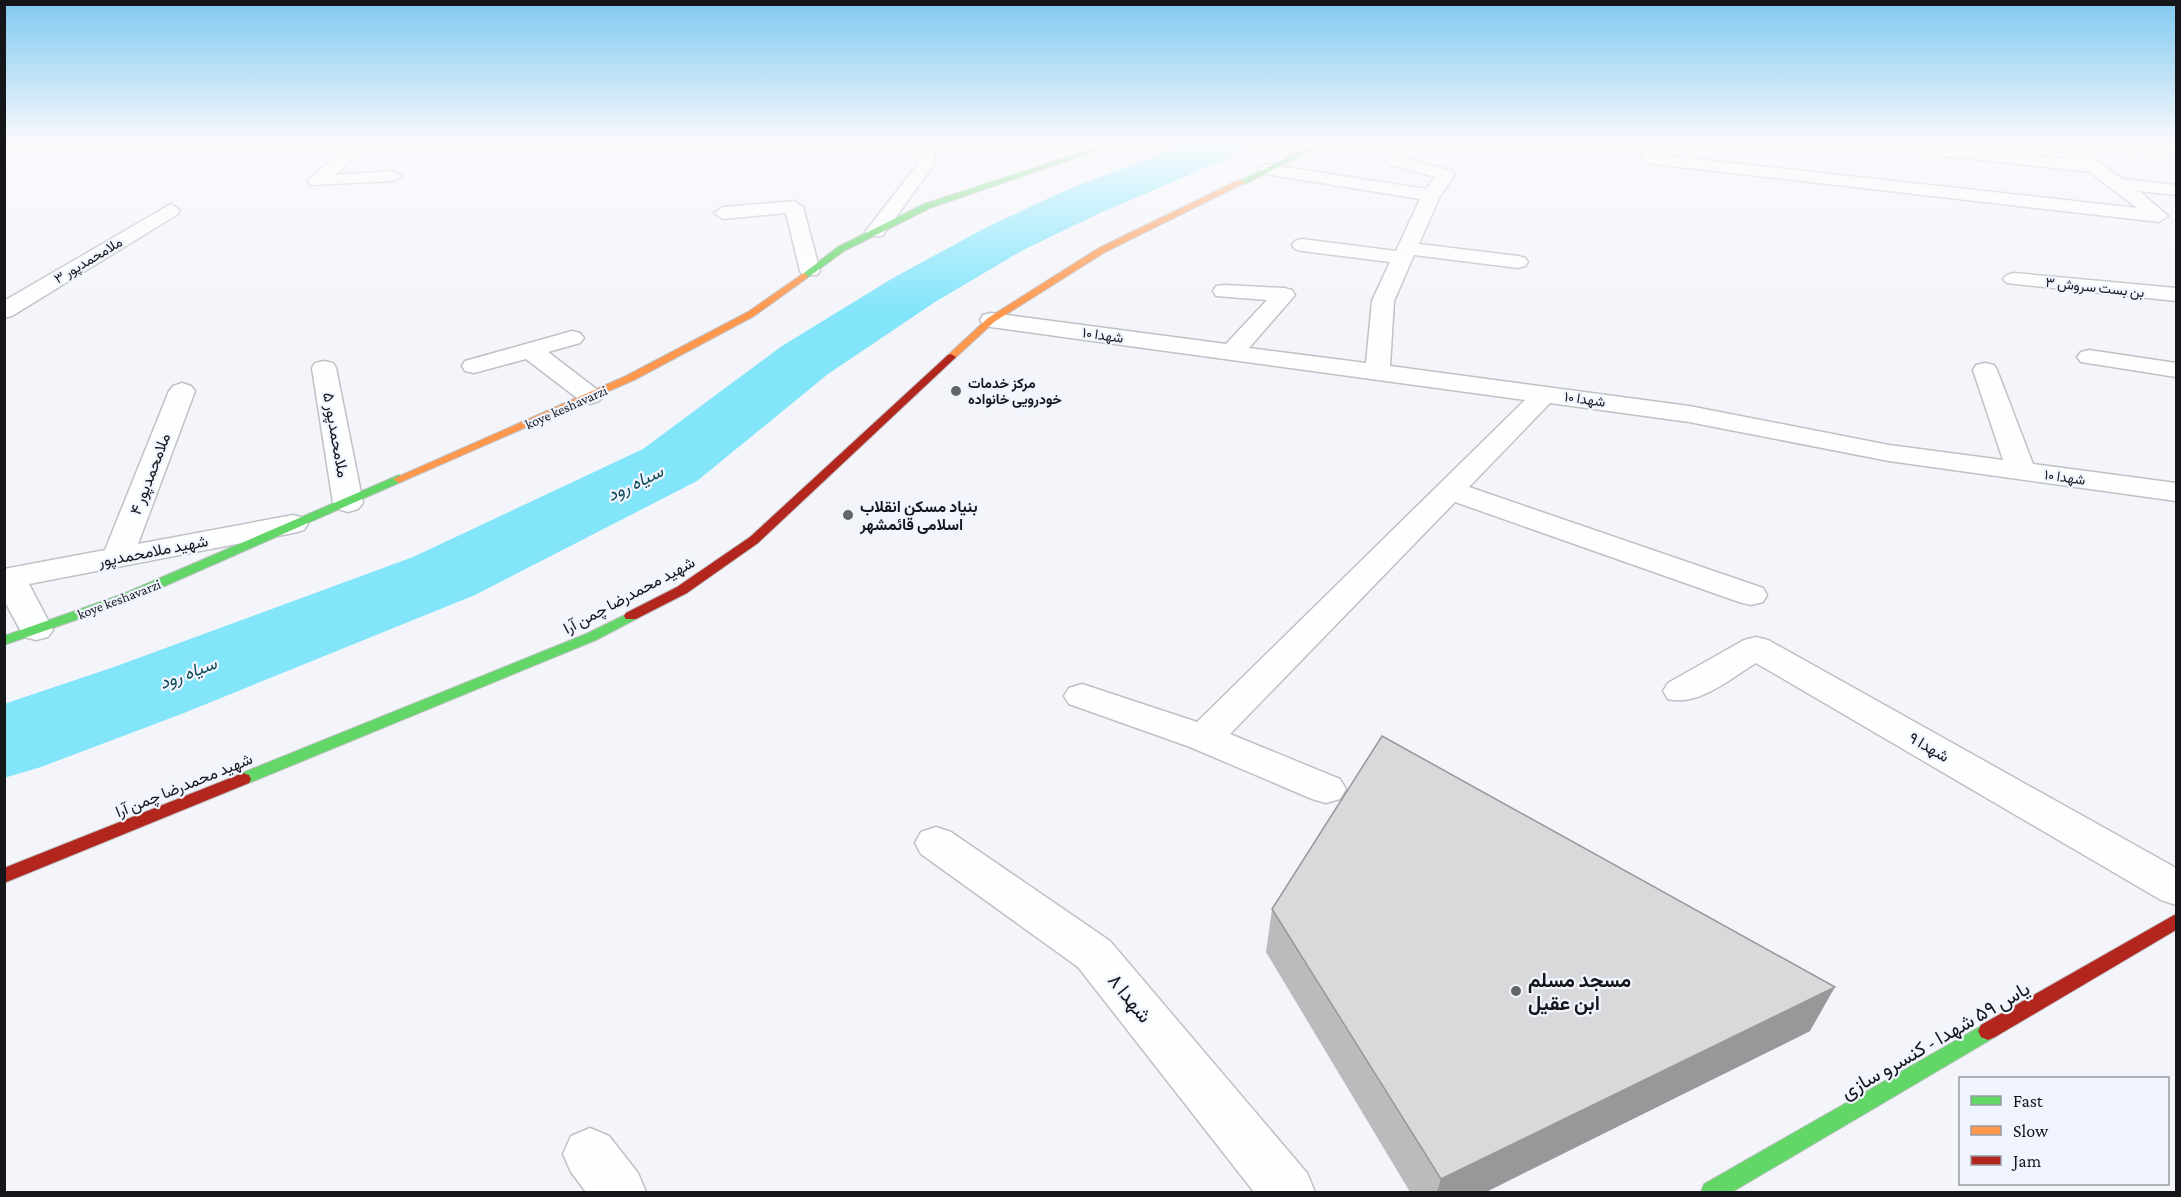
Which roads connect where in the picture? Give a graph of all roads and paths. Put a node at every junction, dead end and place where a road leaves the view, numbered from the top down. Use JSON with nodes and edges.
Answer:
{"nodes":[{"id":1,"x":899,"y":201,"type":"edge"},
{"id":2,"x":942,"y":201,"type":"edge"},
{"id":3,"x":1201,"y":201,"type":"edge"},
{"id":4,"x":1428,"y":201,"type":"edge"},
{"id":5,"x":1996,"y":201,"type":"edge"},
{"id":6,"x":2140,"y":201,"type":"edge"},
{"id":7,"x":171,"y":210,"type":"dead end"},
{"id":8,"x":723,"y":213,"type":"dead end"},
{"id":9,"x":2169,"y":222,"type":"edge"},
{"id":10,"x":875,"y":232,"type":"junction"},
{"id":11,"x":1302,"y":245,"type":"dead end"},
{"id":12,"x":1405,"y":253,"type":"junction"},
{"id":13,"x":1518,"y":262,"type":"dead end"},
{"id":14,"x":810,"y":271,"type":"junction"},
{"id":15,"x":2014,"y":279,"type":"dead end"},
{"id":16,"x":1224,"y":291,"type":"dead end"},
{"id":17,"x":2176,"y":295,"type":"edge"},
{"id":18,"x":4,"y":311,"type":"edge"},
{"id":19,"x":992,"y":320,"type":"junction"},
{"id":20,"x":572,"y":338,"type":"dead end"},
{"id":21,"x":530,"y":350,"type":"junction"},
{"id":22,"x":1232,"y":352,"type":"junction"},
{"id":23,"x":2089,"y":357,"type":"dead end"},
{"id":24,"x":474,"y":366,"type":"dead end"},
{"id":25,"x":324,"y":368,"type":"dead end"},
{"id":26,"x":1985,"y":370,"type":"dead end"},
{"id":27,"x":2176,"y":370,"type":"edge"},
{"id":28,"x":1377,"y":372,"type":"junction"},
{"id":29,"x":182,"y":390,"type":"dead end"},
{"id":30,"x":1545,"y":394,"type":"junction"},
{"id":31,"x":590,"y":396,"type":"junction"},
{"id":32,"x":2021,"y":471,"type":"junction"},
{"id":33,"x":1450,"y":490,"type":"junction"},
{"id":34,"x":2176,"y":492,"type":"edge"},
{"id":35,"x":348,"y":502,"type":"junction"},
{"id":36,"x":301,"y":523,"type":"junction"},
{"id":37,"x":118,"y":557,"type":"junction"},
{"id":38,"x":8,"y":578,"type":"edge"},
{"id":39,"x":1751,"y":595,"type":"dead end"},
{"id":40,"x":36,"y":630,"type":"junction"},
{"id":41,"x":4,"y":641,"type":"edge"},
{"id":42,"x":1681,"y":690,"type":"dead end"},
{"id":43,"x":1082,"y":696,"type":"dead end"},
{"id":44,"x":1204,"y":738,"type":"junction"},
{"id":45,"x":1326,"y":789,"type":"dead end"},
{"id":46,"x":936,"y":843,"type":"dead end"},
{"id":47,"x":4,"y":876,"type":"edge"},
{"id":48,"x":2176,"y":888,"type":"edge"},
{"id":49,"x":2176,"y":921,"type":"edge"},
{"id":50,"x":1287,"y":1192,"type":"edge"},
{"id":51,"x":1712,"y":1192,"type":"edge"}],
"edges":[{"from":1,"to":10,"type":"street"},
{"from":2,"to":10,"type":"street","name":"koye keshavarzi"},
{"from":3,"to":19,"type":"street","name":"شهید محمدرضا چمن آرا"},
{"from":4,"to":12,"type":"street"},
{"from":5,"to":9,"type":"street"},
{"from":6,"to":9,"type":"street"},
{"from":7,"to":18,"type":"street","name":"ملامحمدپور ۳"},
{"from":8,"to":14,"type":"street"},
{"from":10,"to":14,"type":"street","name":"koye keshavarzi"},
{"from":11,"to":12,"type":"street"},
{"from":12,"to":13,"type":"street"},
{"from":12,"to":28,"type":"street"},
{"from":14,"to":31,"type":"street","name":"koye keshavarzi"},
{"from":15,"to":17,"type":"street","name":"بن بست سروش ۳"},
{"from":16,"to":22,"type":"street"},
{"from":19,"to":22,"type":"street","name":"شهدا ۱۰"},
{"from":19,"to":47,"type":"street","name":"شهید محمدرضا چمن آرا"},
{"from":20,"to":21,"type":"street"},
{"from":21,"to":24,"type":"street"},
{"from":21,"to":31,"type":"street"},
{"from":22,"to":28,"type":"street","name":"شهدا ۱۰"},
{"from":23,"to":27,"type":"street"},
{"from":25,"to":35,"type":"street","name":"ملامحمدپور ۵"},
{"from":26,"to":32,"type":"street"},
{"from":28,"to":30,"type":"street","name":"شهدا ۱۰"},
{"from":29,"to":37,"type":"street","name":"ملامحمدپور ۴"},
{"from":30,"to":32,"type":"street","name":"شهدا ۱۰"},
{"from":30,"to":33,"type":"street"},
{"from":31,"to":35,"type":"street","name":"koye keshavarzi"},
{"from":32,"to":34,"type":"street","name":"شهدا ۱۰"},
{"from":33,"to":39,"type":"street"},
{"from":33,"to":44,"type":"street"},
{"from":35,"to":36,"type":"street","name":"koye keshavarzi"},
{"from":36,"to":37,"type":"street","name":"شهید ملامحمدپور"},
{"from":36,"to":40,"type":"street","name":"koye keshavarzi"},
{"from":37,"to":38,"type":"street","name":"شهید ملامحمدپور"},
{"from":38,"to":40,"type":"street"},
{"from":40,"to":41,"type":"street","name":"koye keshavarzi"},
{"from":42,"to":48,"type":"street","name":"شهدا ۹"},
{"from":43,"to":44,"type":"street"},
{"from":44,"to":45,"type":"street"},
{"from":46,"to":50,"type":"street","name":"شهدا ۸"},
{"from":49,"to":51,"type":"street","name":"یاس ۵۹ شهدا - کنسرو سازی"}]}
